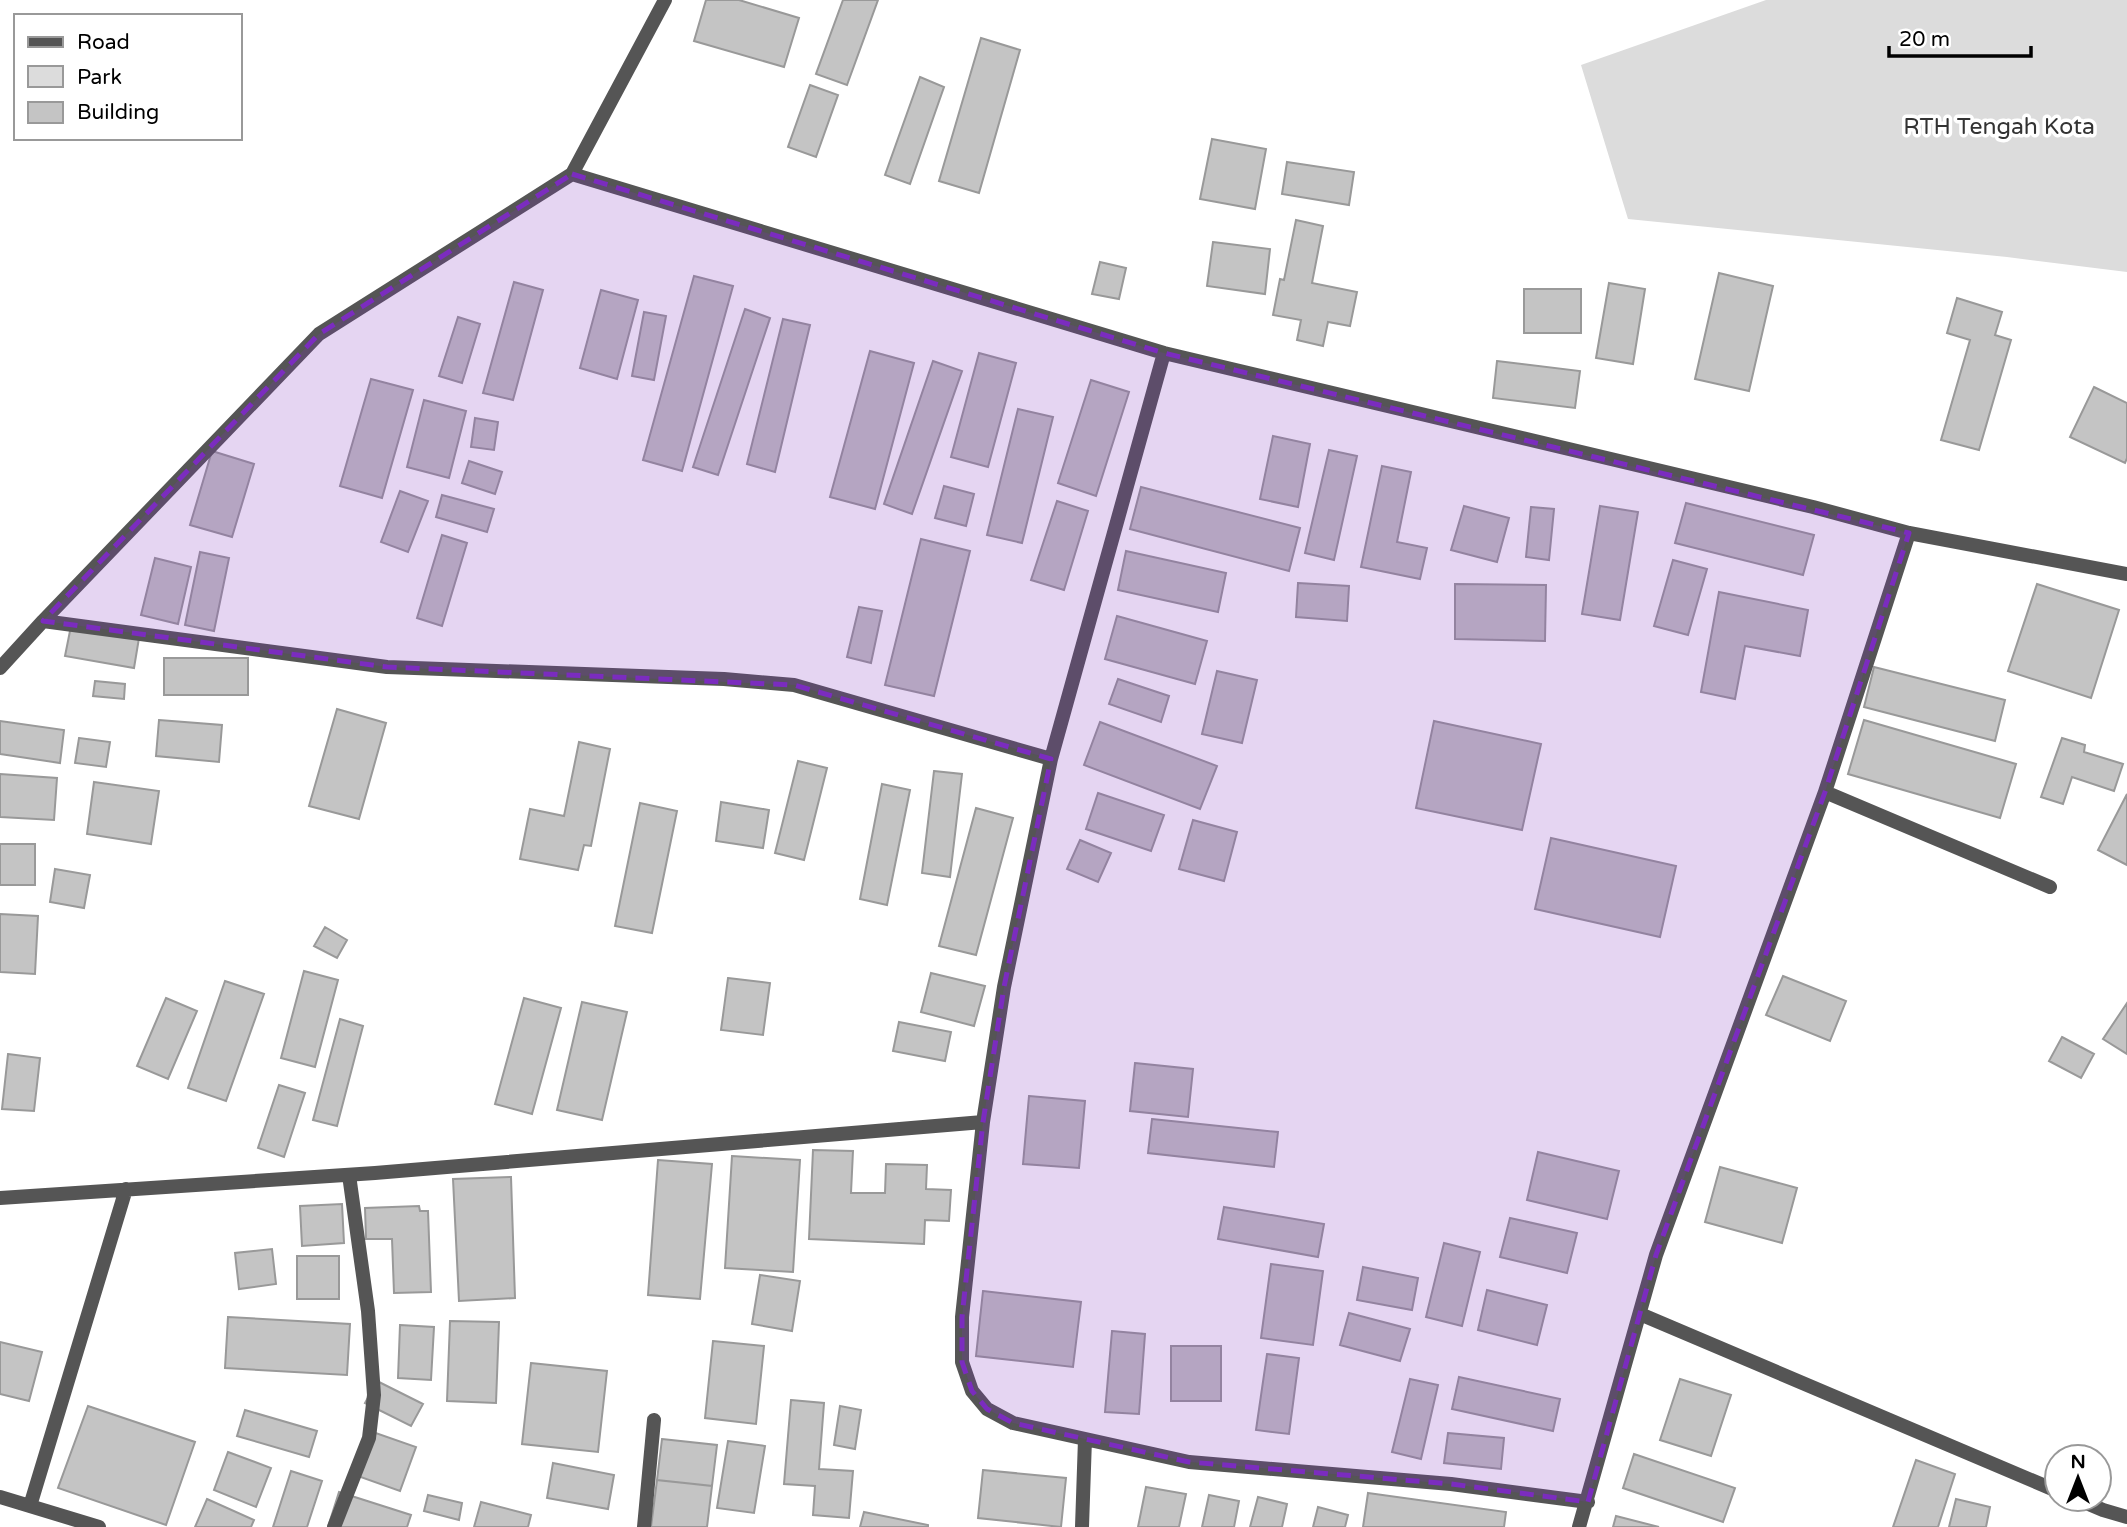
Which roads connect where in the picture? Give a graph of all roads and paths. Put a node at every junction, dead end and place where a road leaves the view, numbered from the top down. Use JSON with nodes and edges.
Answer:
{"nodes":[{"id":1,"x":665,"y":0,"type":"edge"},
{"id":2,"x":572,"y":174,"type":"junction"},
{"id":3,"x":1164,"y":353,"type":"junction"},
{"id":4,"x":1909,"y":533,"type":"junction"},
{"id":5,"x":2127,"y":574,"type":"edge"},
{"id":6,"x":43,"y":621,"type":"junction"},
{"id":7,"x":0,"y":668,"type":"edge"},
{"id":8,"x":1051,"y":759,"type":"junction"},
{"id":9,"x":1825,"y":792,"type":"junction"},
{"id":10,"x":2050,"y":887,"type":"dead end"},
{"id":11,"x":983,"y":1122,"type":"junction"},
{"id":12,"x":349,"y":1175,"type":"junction"},
{"id":13,"x":126,"y":1189,"type":"junction"},
{"id":14,"x":0,"y":1198,"type":"edge"},
{"id":15,"x":1640,"y":1314,"type":"junction"},
{"id":16,"x":654,"y":1420,"type":"dead end"},
{"id":17,"x":1085,"y":1439,"type":"junction"},
{"id":18,"x":2043,"y":1485,"type":"edge"},
{"id":19,"x":0,"y":1497,"type":"edge"},
{"id":20,"x":1588,"y":1502,"type":"junction"},
{"id":21,"x":30,"y":1506,"type":"junction"},
{"id":22,"x":71,"y":1523,"type":"edge"},
{"id":23,"x":99,"y":1527,"type":"edge"},
{"id":24,"x":334,"y":1527,"type":"edge"},
{"id":25,"x":644,"y":1527,"type":"edge"},
{"id":26,"x":1083,"y":1527,"type":"edge"},
{"id":27,"x":1579,"y":1527,"type":"edge"}],
"edges":[{"from":1,"to":2,"type":"street"},
{"from":2,"to":3,"type":"street"},
{"from":2,"to":6,"type":"street"},
{"from":3,"to":4,"type":"street"},
{"from":3,"to":8,"type":"street"},
{"from":4,"to":5,"type":"street"},
{"from":4,"to":9,"type":"street"},
{"from":6,"to":7,"type":"street"},
{"from":6,"to":8,"type":"street"},
{"from":8,"to":11,"type":"street"},
{"from":9,"to":10,"type":"street"},
{"from":9,"to":15,"type":"street"},
{"from":11,"to":12,"type":"street"},
{"from":11,"to":17,"type":"street"},
{"from":12,"to":13,"type":"street"},
{"from":12,"to":24,"type":"street"},
{"from":13,"to":14,"type":"street"},
{"from":13,"to":21,"type":"street"},
{"from":15,"to":18,"type":"street"},
{"from":15,"to":20,"type":"street"},
{"from":16,"to":25,"type":"street"},
{"from":17,"to":20,"type":"street"},
{"from":17,"to":26,"type":"street"},
{"from":19,"to":21,"type":"street"},
{"from":20,"to":27,"type":"street"},
{"from":21,"to":22,"type":"street"},
{"from":22,"to":23,"type":"street"}]}
